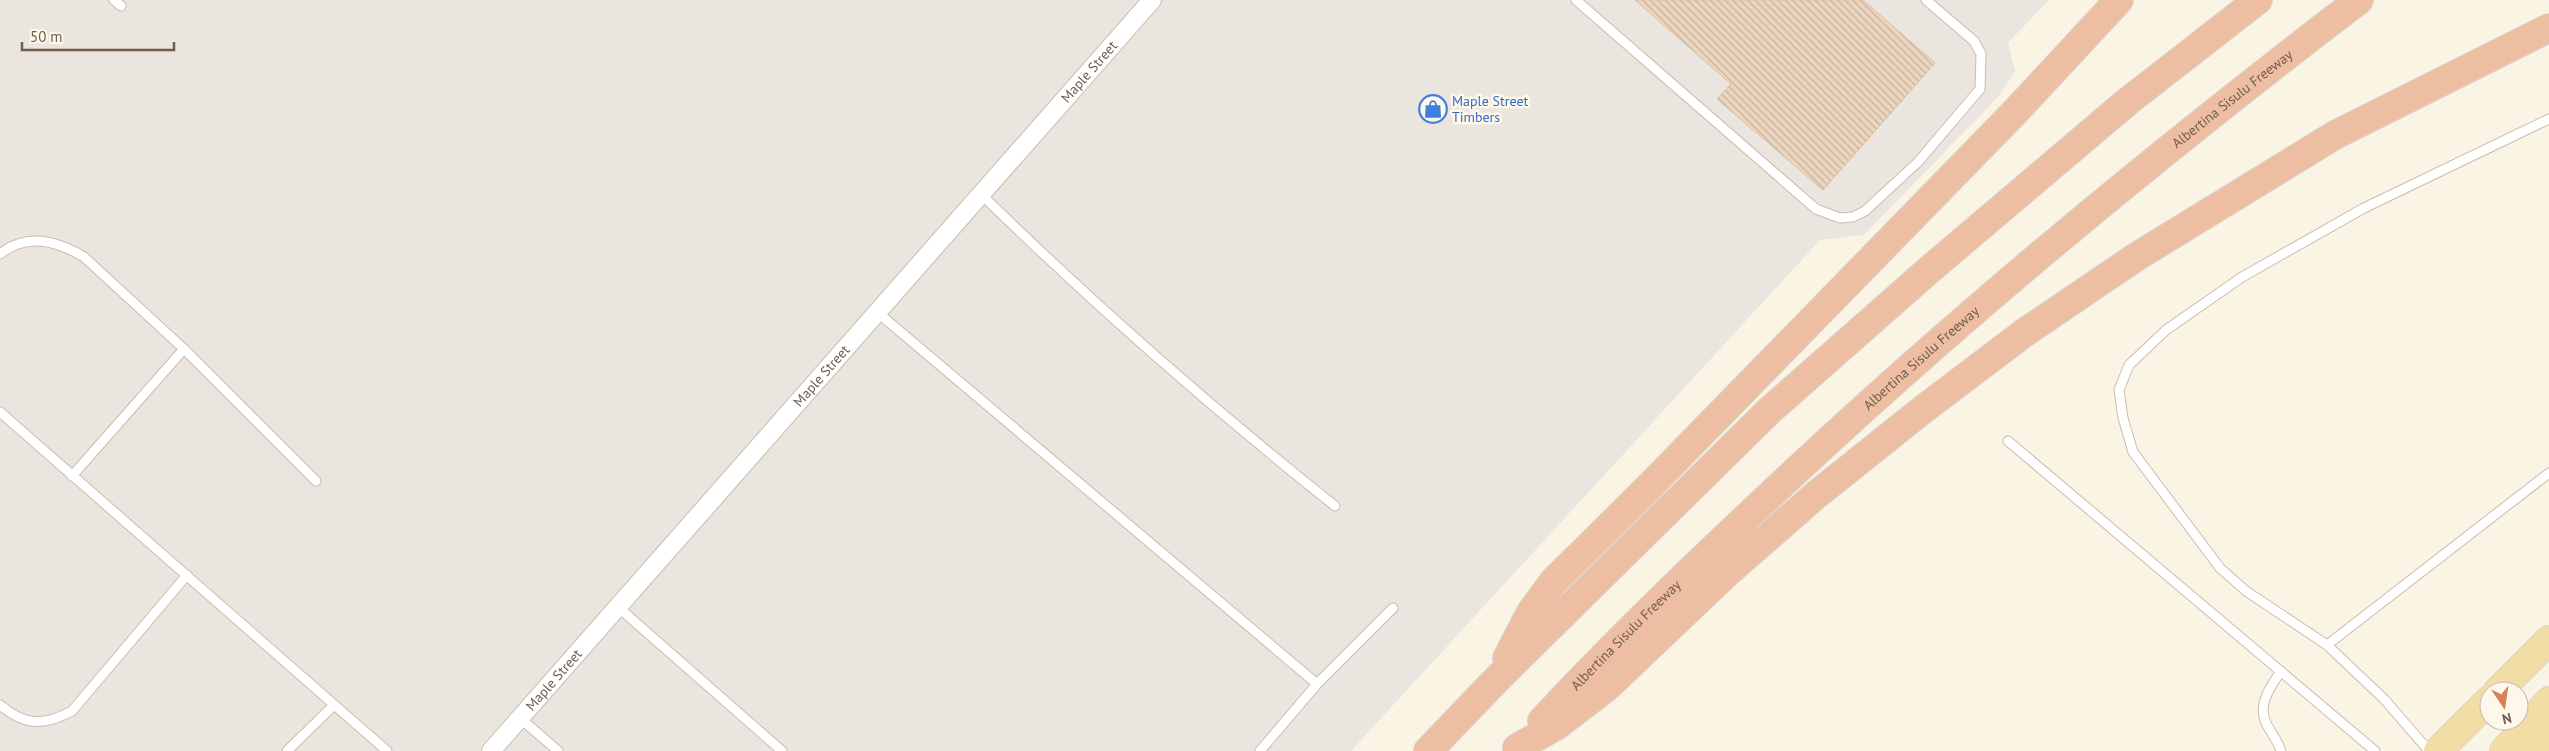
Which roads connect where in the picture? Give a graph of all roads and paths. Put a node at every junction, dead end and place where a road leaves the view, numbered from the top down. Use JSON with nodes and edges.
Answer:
{"nodes":[{"id":1,"x":1152,"y":0,"type":"edge"},
{"id":2,"x":1576,"y":0,"type":"edge"},
{"id":3,"x":1926,"y":0,"type":"edge"},
{"id":4,"x":2119,"y":0,"type":"edge"},
{"id":5,"x":2258,"y":0,"type":"edge"},
{"id":6,"x":2359,"y":0,"type":"edge"},
{"id":7,"x":2549,"y":28,"type":"edge"},
{"id":8,"x":2549,"y":119,"type":"edge"},
{"id":9,"x":981,"y":194,"type":"junction"},
{"id":10,"x":0,"y":254,"type":"edge"},
{"id":11,"x":877,"y":312,"type":"junction"},
{"id":12,"x":184,"y":349,"type":"junction"},
{"id":13,"x":0,"y":412,"type":"edge"},
{"id":14,"x":2008,"y":441,"type":"dead end"},
{"id":15,"x":2549,"y":473,"type":"edge"},
{"id":16,"x":72,"y":476,"type":"junction"},
{"id":17,"x":316,"y":481,"type":"dead end"},
{"id":18,"x":1336,"y":506,"type":"dead end"},
{"id":19,"x":187,"y":576,"type":"junction"},
{"id":20,"x":618,"y":607,"type":"junction"},
{"id":21,"x":1394,"y":608,"type":"dead end"},
{"id":22,"x":2549,"y":640,"type":"edge"},
{"id":23,"x":2327,"y":645,"type":"junction"},
{"id":24,"x":2281,"y":671,"type":"junction"},
{"id":25,"x":1498,"y":678,"type":"junction"},
{"id":26,"x":2508,"y":681,"type":"edge"},
{"id":27,"x":1317,"y":684,"type":"junction"},
{"id":28,"x":2549,"y":701,"type":"edge"},
{"id":29,"x":0,"y":705,"type":"edge"},
{"id":30,"x":334,"y":705,"type":"junction"},
{"id":31,"x":2479,"y":710,"type":"edge"},
{"id":32,"x":2549,"y":711,"type":"edge"},
{"id":33,"x":520,"y":718,"type":"junction"},
{"id":34,"x":1516,"y":749,"type":"edge"},
{"id":35,"x":287,"y":751,"type":"edge"},
{"id":36,"x":387,"y":751,"type":"edge"},
{"id":37,"x":491,"y":751,"type":"edge"},
{"id":38,"x":558,"y":751,"type":"edge"},
{"id":39,"x":782,"y":751,"type":"edge"},
{"id":40,"x":1260,"y":751,"type":"edge"},
{"id":41,"x":1428,"y":751,"type":"edge"},
{"id":42,"x":2281,"y":751,"type":"edge"},
{"id":43,"x":2375,"y":751,"type":"edge"},
{"id":44,"x":2429,"y":751,"type":"edge"},
{"id":45,"x":2438,"y":751,"type":"edge"},
{"id":46,"x":2504,"y":751,"type":"edge"},
{"id":47,"x":2535,"y":751,"type":"edge"}],
"edges":[{"from":1,"to":9,"type":"street","name":"Maple Street"},
{"from":2,"to":3,"type":"lane"},
{"from":4,"to":25,"type":"highway"},
{"from":5,"to":25,"type":"highway"},
{"from":6,"to":34,"type":"highway","name":"Albertina Sisulu Freeway"},
{"from":7,"to":34,"type":"highway"},
{"from":8,"to":23,"type":"lane"},
{"from":9,"to":11,"type":"street","name":"Maple Street"},
{"from":9,"to":18,"type":"lane"},
{"from":10,"to":12,"type":"lane"},
{"from":11,"to":20,"type":"street","name":"Maple Street"},
{"from":11,"to":27,"type":"lane"},
{"from":12,"to":16,"type":"lane"},
{"from":12,"to":17,"type":"lane"},
{"from":13,"to":16,"type":"lane"},
{"from":14,"to":24,"type":"lane"},
{"from":15,"to":23,"type":"lane"},
{"from":16,"to":19,"type":"lane"},
{"from":19,"to":29,"type":"lane"},
{"from":19,"to":30,"type":"lane"},
{"from":20,"to":33,"type":"street","name":"Maple Street"},
{"from":20,"to":39,"type":"lane"},
{"from":21,"to":27,"type":"lane"},
{"from":22,"to":26,"type":"main road"},
{"from":23,"to":44,"type":"lane"},
{"from":24,"to":42,"type":"lane"},
{"from":24,"to":43,"type":"lane"},
{"from":25,"to":41,"type":"highway"},
{"from":27,"to":40,"type":"lane"},
{"from":28,"to":46,"type":"main road"},
{"from":30,"to":35,"type":"lane"},
{"from":30,"to":36,"type":"lane"},
{"from":31,"to":45,"type":"main road"},
{"from":32,"to":47,"type":"main road"},
{"from":33,"to":37,"type":"street","name":"Maple Street"},
{"from":33,"to":38,"type":"lane"}]}
